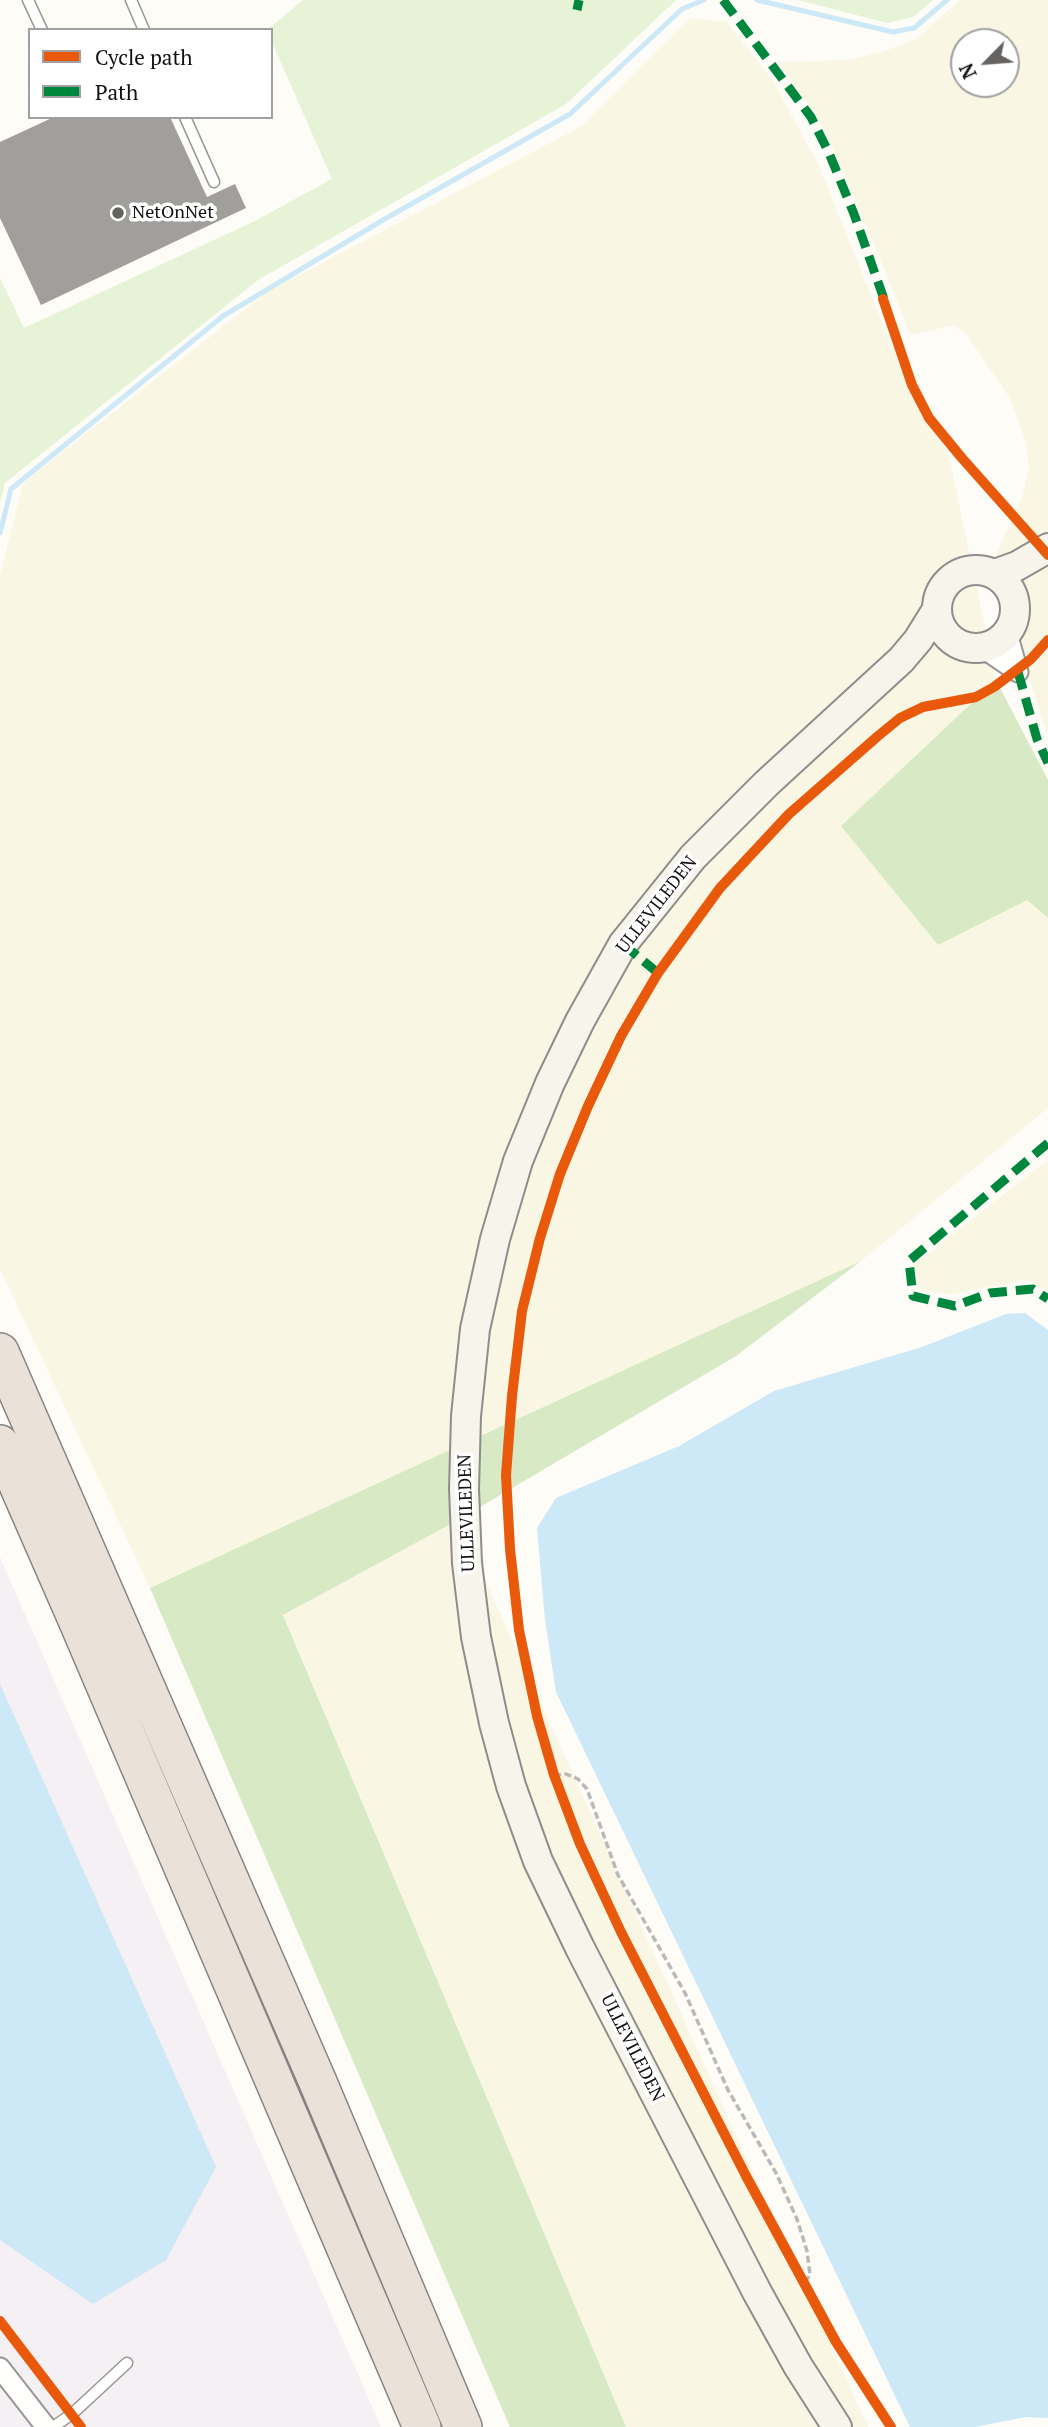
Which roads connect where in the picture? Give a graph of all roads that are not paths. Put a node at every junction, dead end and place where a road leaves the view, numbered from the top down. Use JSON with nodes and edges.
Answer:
{"nodes":[{"id":1,"x":28,"y":0,"type":"edge"},
{"id":2,"x":131,"y":0,"type":"edge"},
{"id":3,"x":41,"y":28,"type":"edge"},
{"id":4,"x":143,"y":28,"type":"edge"},
{"id":5,"x":186,"y":119,"type":"edge"},
{"id":6,"x":214,"y":182,"type":"dead end"},
{"id":7,"x":1046,"y":550,"type":"edge"},
{"id":8,"x":995,"y":575,"type":"junction"},
{"id":9,"x":1014,"y":600,"type":"junction"},
{"id":10,"x":936,"y":611,"type":"junction"},
{"id":11,"x":951,"y":640,"type":"junction"},
{"id":12,"x":901,"y":660,"type":"junction"},
{"id":13,"x":0,"y":1352,"type":"edge"},
{"id":14,"x":0,"y":1444,"type":"edge"},
{"id":15,"x":127,"y":2364,"type":"dead end"},
{"id":16,"x":0,"y":2368,"type":"edge"},
{"id":17,"x":46,"y":2427,"type":"edge"},
{"id":18,"x":54,"y":2427,"type":"edge"},
{"id":19,"x":422,"y":2427,"type":"edge"},
{"id":20,"x":463,"y":2427,"type":"edge"},
{"id":21,"x":837,"y":2427,"type":"edge"}],
"edges":[{"from":1,"to":3,"type":"lane"},
{"from":2,"to":4,"type":"lane"},
{"from":5,"to":6,"type":"lane"},
{"from":7,"to":8,"type":"main road"},
{"from":7,"to":9,"type":"main road"},
{"from":8,"to":9,"type":"main road"},
{"from":8,"to":10,"type":"main road"},
{"from":9,"to":11,"type":"main road"},
{"from":10,"to":11,"type":"main road"},
{"from":10,"to":12,"type":"main road","name":"ULLEVILEDEN"},
{"from":11,"to":12,"type":"main road","name":"ULLEVILEDEN"},
{"from":12,"to":21,"type":"main road","name":"ULLEVILEDEN"},
{"from":13,"to":20,"type":"highway"},
{"from":14,"to":19,"type":"highway"},
{"from":15,"to":18,"type":"lane"},
{"from":16,"to":17,"type":"street"}]}
